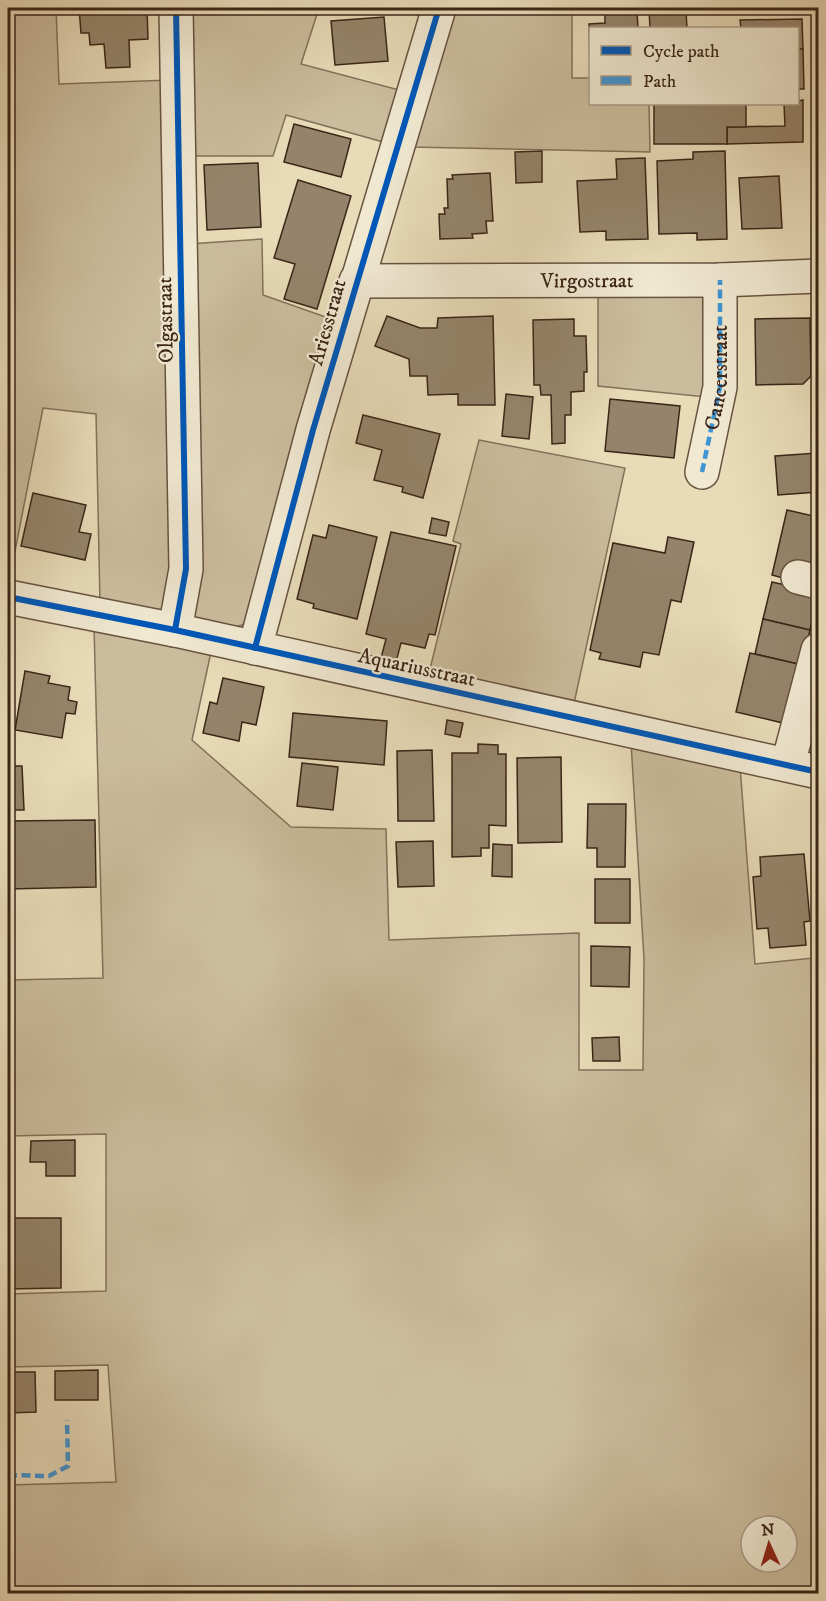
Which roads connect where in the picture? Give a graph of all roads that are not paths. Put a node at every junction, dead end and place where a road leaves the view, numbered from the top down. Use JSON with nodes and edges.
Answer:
{"nodes":[{"id":1,"x":176,"y":8,"type":"edge"},
{"id":2,"x":439,"y":8,"type":"edge"},
{"id":3,"x":819,"y":276,"type":"edge"},
{"id":4,"x":720,"y":280,"type":"junction"},
{"id":5,"x":356,"y":281,"type":"junction"},
{"id":6,"x":702,"y":472,"type":"dead end"},
{"id":7,"x":8,"y":597,"type":"edge"},
{"id":8,"x":175,"y":630,"type":"junction"},
{"id":9,"x":255,"y":648,"type":"junction"},
{"id":10,"x":819,"y":650,"type":"edge"},
{"id":11,"x":803,"y":768,"type":"edge"}],
"edges":[{"from":1,"to":8,"type":"street","name":"Olgastraat"},
{"from":2,"to":5,"type":"street","name":"Ariesstraat"},
{"from":3,"to":4,"type":"street","name":"Virgostraat"},
{"from":4,"to":5,"type":"street","name":"Virgostraat"},
{"from":4,"to":6,"type":"street","name":"Cancerstraat"},
{"from":5,"to":9,"type":"street","name":"Ariesstraat"},
{"from":7,"to":8,"type":"street","name":"Aquariusstraat"},
{"from":8,"to":9,"type":"street","name":"Aquariusstraat"},
{"from":9,"to":11,"type":"street","name":"Aquariusstraat"},
{"from":10,"to":11,"type":"street"}]}
